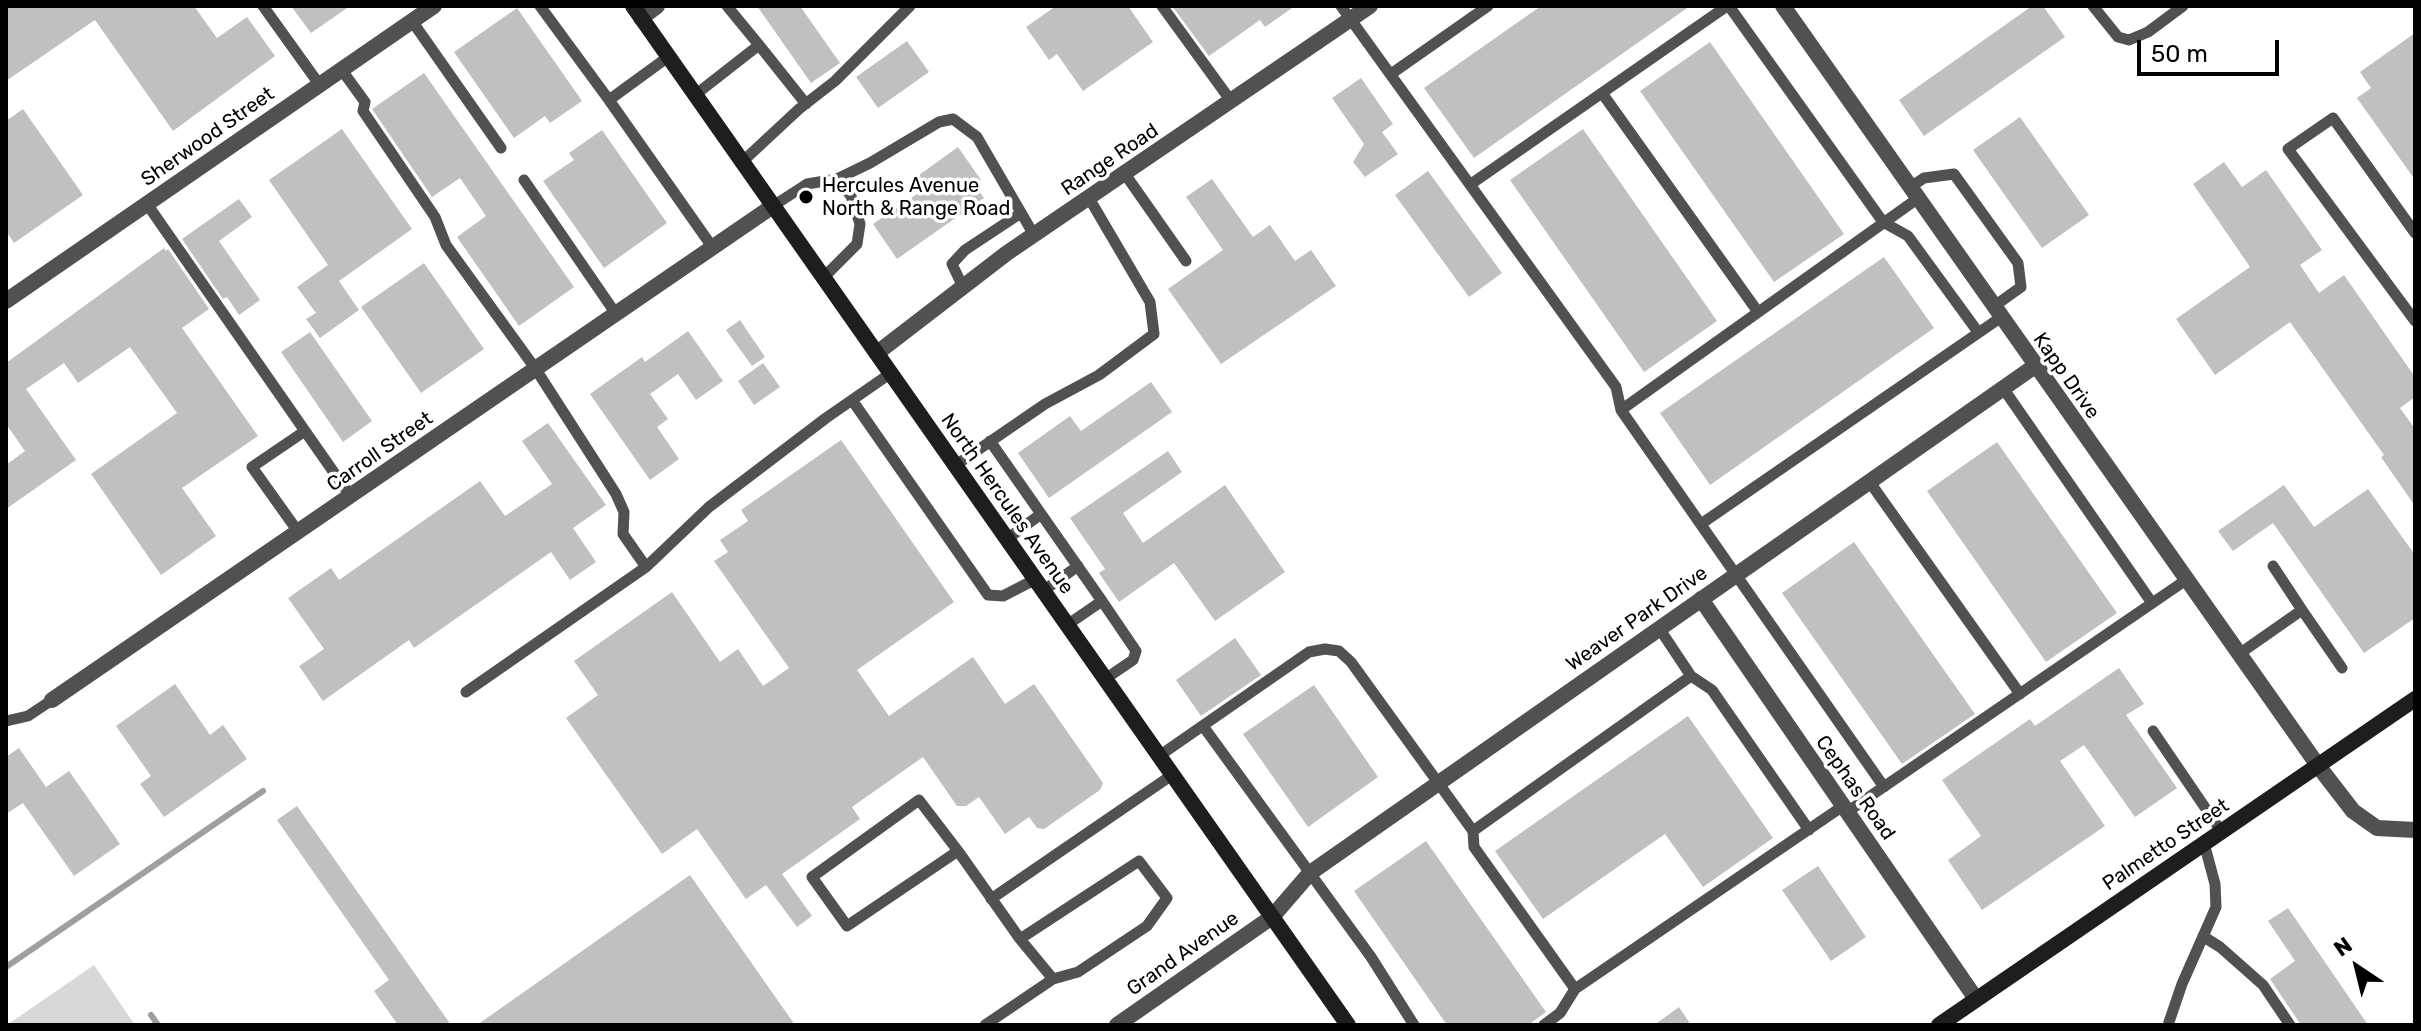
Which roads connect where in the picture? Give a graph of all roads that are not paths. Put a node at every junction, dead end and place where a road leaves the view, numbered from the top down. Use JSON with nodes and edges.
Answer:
{"nodes":[{"id":1,"x":263,"y":6,"type":"edge"},
{"id":2,"x":434,"y":6,"type":"edge"},
{"id":3,"x":540,"y":6,"type":"edge"},
{"id":4,"x":657,"y":6,"type":"edge"},
{"id":5,"x":727,"y":6,"type":"edge"},
{"id":6,"x":910,"y":6,"type":"edge"},
{"id":7,"x":1162,"y":6,"type":"edge"},
{"id":8,"x":1370,"y":6,"type":"edge"},
{"id":9,"x":1488,"y":6,"type":"edge"},
{"id":10,"x":1728,"y":6,"type":"edge"},
{"id":11,"x":1783,"y":6,"type":"edge"},
{"id":12,"x":2093,"y":6,"type":"edge"},
{"id":13,"x":2183,"y":6,"type":"edge"},
{"id":14,"x":637,"y":12,"type":"edge"},
{"id":15,"x":1346,"y":12,"type":"edge"},
{"id":16,"x":412,"y":21,"type":"junction"},
{"id":17,"x":759,"y":45,"type":"junction"},
{"id":18,"x":668,"y":57,"type":"junction"},
{"id":19,"x":341,"y":69,"type":"junction"},
{"id":20,"x":1391,"y":74,"type":"junction"},
{"id":21,"x":319,"y":84,"type":"junction"},
{"id":22,"x":1602,"y":93,"type":"junction"},
{"id":23,"x":695,"y":95,"type":"junction"},
{"id":24,"x":609,"y":100,"type":"junction"},
{"id":25,"x":1231,"y":101,"type":"junction"},
{"id":26,"x":806,"y":104,"type":"junction"},
{"id":27,"x":501,"y":148,"type":"dead end"},
{"id":28,"x":742,"y":162,"type":"junction"},
{"id":29,"x":1125,"y":174,"type":"junction"},
{"id":30,"x":837,"y":179,"type":"junction"},
{"id":31,"x":524,"y":180,"type":"dead end"},
{"id":32,"x":1471,"y":184,"type":"junction"},
{"id":33,"x":1913,"y":193,"type":"junction"},
{"id":34,"x":1089,"y":198,"type":"junction"},
{"id":35,"x":147,"y":204,"type":"junction"},
{"id":36,"x":773,"y":206,"type":"junction"},
{"id":37,"x":1021,"y":213,"type":"junction"},
{"id":38,"x":1883,"y":222,"type":"junction"},
{"id":39,"x":2415,"y":233,"type":"edge"},
{"id":40,"x":1034,"y":235,"type":"junction"},
{"id":41,"x":713,"y":248,"type":"junction"},
{"id":42,"x":1186,"y":261,"type":"dead end"},
{"id":43,"x":823,"y":278,"type":"junction"},
{"id":44,"x":963,"y":287,"type":"junction"},
{"id":45,"x":6,"y":301,"type":"edge"},
{"id":46,"x":1758,"y":312,"type":"junction"},
{"id":47,"x":1997,"y":312,"type":"junction"},
{"id":48,"x":616,"y":314,"type":"junction"},
{"id":49,"x":2415,"y":321,"type":"edge"},
{"id":50,"x":1978,"y":332,"type":"junction"},
{"id":51,"x":877,"y":353,"type":"junction"},
{"id":52,"x":2035,"y":366,"type":"junction"},
{"id":53,"x":535,"y":368,"type":"junction"},
{"id":54,"x":891,"y":373,"type":"junction"},
{"id":55,"x":2003,"y":388,"type":"junction"},
{"id":56,"x":852,"y":400,"type":"junction"},
{"id":57,"x":1621,"y":410,"type":"junction"},
{"id":58,"x":305,"y":431,"type":"junction"},
{"id":59,"x":990,"y":441,"type":"junction"},
{"id":60,"x":956,"y":465,"type":"junction"},
{"id":61,"x":1869,"y":481,"type":"junction"},
{"id":62,"x":351,"y":497,"type":"junction"},
{"id":63,"x":1041,"y":514,"type":"junction"},
{"id":64,"x":1701,"y":524,"type":"junction"},
{"id":65,"x":299,"y":533,"type":"junction"},
{"id":66,"x":1007,"y":539,"type":"junction"},
{"id":67,"x":1078,"y":566,"type":"junction"},
{"id":68,"x":2273,"y":566,"type":"dead end"},
{"id":69,"x":646,"y":567,"type":"junction"},
{"id":70,"x":1736,"y":573,"type":"junction"},
{"id":71,"x":2186,"y":580,"type":"junction"},
{"id":72,"x":1040,"y":585,"type":"junction"},
{"id":73,"x":1701,"y":599,"type":"junction"},
{"id":74,"x":1102,"y":601,"type":"junction"},
{"id":75,"x":2152,"y":603,"type":"junction"},
{"id":76,"x":2302,"y":610,"type":"junction"},
{"id":77,"x":1067,"y":625,"type":"junction"},
{"id":78,"x":1659,"y":628,"type":"junction"},
{"id":79,"x":2239,"y":654,"type":"junction"},
{"id":80,"x":2342,"y":668,"type":"dead end"},
{"id":81,"x":1691,"y":676,"type":"junction"},
{"id":82,"x":1105,"y":679,"type":"junction"},
{"id":83,"x":466,"y":692,"type":"dead end"},
{"id":84,"x":2020,"y":694,"type":"junction"},
{"id":85,"x":2415,"y":699,"type":"edge"},
{"id":86,"x":52,"y":700,"type":"joint"},
{"id":87,"x":6,"y":721,"type":"edge"},
{"id":88,"x":1203,"y":726,"type":"junction"},
{"id":89,"x":2153,"y":731,"type":"dead end"},
{"id":90,"x":1159,"y":756,"type":"junction"},
{"id":91,"x":2319,"y":767,"type":"junction"},
{"id":92,"x":1172,"y":775,"type":"junction"},
{"id":93,"x":1439,"y":783,"type":"junction"},
{"id":94,"x":1884,"y":787,"type":"junction"},
{"id":95,"x":1845,"y":809,"type":"junction"},
{"id":96,"x":1809,"y":830,"type":"junction"},
{"id":97,"x":2415,"y":830,"type":"edge"},
{"id":98,"x":1473,"y":831,"type":"junction"},
{"id":99,"x":2221,"y":831,"type":"junction"},
{"id":100,"x":2204,"y":843,"type":"junction"},
{"id":101,"x":958,"y":851,"type":"junction"},
{"id":102,"x":1310,"y":873,"type":"junction"},
{"id":103,"x":991,"y":899,"type":"junction"},
{"id":104,"x":1272,"y":917,"type":"junction"},
{"id":105,"x":2204,"y":937,"type":"junction"},
{"id":106,"x":1020,"y":939,"type":"junction"},
{"id":107,"x":1053,"y":979,"type":"junction"},
{"id":108,"x":1575,"y":989,"type":"junction"},
{"id":109,"x":1976,"y":999,"type":"junction"},
{"id":110,"x":985,"y":1025,"type":"edge"},
{"id":111,"x":1117,"y":1025,"type":"edge"},
{"id":112,"x":1348,"y":1025,"type":"edge"},
{"id":113,"x":1414,"y":1025,"type":"edge"},
{"id":114,"x":1544,"y":1025,"type":"edge"},
{"id":115,"x":1939,"y":1025,"type":"edge"},
{"id":116,"x":2168,"y":1025,"type":"edge"},
{"id":117,"x":2290,"y":1025,"type":"edge"}],
"edges":[{"from":1,"to":21,"type":"lane"},
{"from":2,"to":16,"type":"street","name":"Sherwood Street"},
{"from":3,"to":24,"type":"lane"},
{"from":4,"to":14,"type":"street"},
{"from":5,"to":17,"type":"lane"},
{"from":6,"to":26,"type":"lane"},
{"from":7,"to":25,"type":"lane"},
{"from":8,"to":15,"type":"street","name":"Range Road"},
{"from":9,"to":20,"type":"lane"},
{"from":10,"to":22,"type":"lane"},
{"from":10,"to":38,"type":"lane"},
{"from":11,"to":33,"type":"street","name":"Kapp Drive"},
{"from":12,"to":13,"type":"lane"},
{"from":14,"to":18,"type":"street","name":"North Hercules Avenue"},
{"from":15,"to":20,"type":"lane"},
{"from":15,"to":25,"type":"street","name":"Range Road"},
{"from":16,"to":19,"type":"street","name":"Sherwood Street"},
{"from":16,"to":27,"type":"lane"},
{"from":17,"to":23,"type":"lane"},
{"from":17,"to":26,"type":"lane"},
{"from":18,"to":23,"type":"street","name":"North Hercules Avenue"},
{"from":18,"to":24,"type":"lane"},
{"from":19,"to":21,"type":"street","name":"Sherwood Street"},
{"from":19,"to":53,"type":"lane"},
{"from":20,"to":32,"type":"lane"},
{"from":21,"to":35,"type":"street","name":"Sherwood Street"},
{"from":22,"to":32,"type":"lane"},
{"from":22,"to":46,"type":"lane"},
{"from":23,"to":28,"type":"street","name":"North Hercules Avenue"},
{"from":24,"to":41,"type":"lane"},
{"from":25,"to":29,"type":"street","name":"Range Road"},
{"from":26,"to":28,"type":"lane"},
{"from":28,"to":36,"type":"street","name":"North Hercules Avenue"},
{"from":29,"to":34,"type":"street","name":"Range Road"},
{"from":29,"to":42,"type":"lane"},
{"from":30,"to":36,"type":"lane"},
{"from":30,"to":37,"type":"lane"},
{"from":30,"to":43,"type":"lane"},
{"from":31,"to":48,"type":"lane"},
{"from":32,"to":57,"type":"lane"},
{"from":33,"to":38,"type":"lane"},
{"from":33,"to":47,"type":"street","name":"Kapp Drive"},
{"from":33,"to":47,"type":"lane"},
{"from":34,"to":40,"type":"street","name":"Range Road"},
{"from":34,"to":59,"type":"lane"},
{"from":35,"to":45,"type":"street","name":"Sherwood Street"},
{"from":35,"to":58,"type":"lane"},
{"from":36,"to":41,"type":"street","name":"Carroll Street"},
{"from":36,"to":43,"type":"street","name":"North Hercules Avenue"},
{"from":37,"to":40,"type":"lane"},
{"from":37,"to":44,"type":"lane"},
{"from":38,"to":46,"type":"lane"},
{"from":38,"to":50,"type":"lane"},
{"from":39,"to":49,"type":"lane"},
{"from":40,"to":44,"type":"street","name":"Range Road"},
{"from":41,"to":48,"type":"street","name":"Carroll Street"},
{"from":43,"to":51,"type":"street","name":"North Hercules Avenue"},
{"from":44,"to":51,"type":"street","name":"Range Road"},
{"from":46,"to":57,"type":"lane"},
{"from":47,"to":50,"type":"lane"},
{"from":47,"to":52,"type":"street","name":"Kapp Drive"},
{"from":48,"to":53,"type":"street","name":"Carroll Street"},
{"from":50,"to":64,"type":"lane"},
{"from":51,"to":54,"type":"street","name":"North Hercules Avenue"},
{"from":52,"to":55,"type":"street","name":"Weaver Park Drive"},
{"from":52,"to":71,"type":"street","name":"Kapp Drive"},
{"from":53,"to":62,"type":"street","name":"Carroll Street"},
{"from":53,"to":69,"type":"lane"},
{"from":54,"to":56,"type":"lane"},
{"from":54,"to":60,"type":"street","name":"North Hercules Avenue"},
{"from":55,"to":61,"type":"street","name":"Weaver Park Drive"},
{"from":55,"to":75,"type":"lane"},
{"from":56,"to":69,"type":"lane"},
{"from":56,"to":72,"type":"lane"},
{"from":57,"to":64,"type":"lane"},
{"from":58,"to":62,"type":"lane"},
{"from":58,"to":65,"type":"lane"},
{"from":59,"to":60,"type":"lane"},
{"from":59,"to":63,"type":"lane"},
{"from":60,"to":66,"type":"street","name":"North Hercules Avenue"},
{"from":61,"to":70,"type":"street","name":"Weaver Park Drive"},
{"from":61,"to":84,"type":"lane"},
{"from":62,"to":65,"type":"street","name":"Carroll Street"},
{"from":63,"to":66,"type":"lane"},
{"from":63,"to":67,"type":"lane"},
{"from":64,"to":70,"type":"lane"},
{"from":65,"to":86,"type":"street","name":"Carroll Street"},
{"from":66,"to":72,"type":"street","name":"North Hercules Avenue"},
{"from":67,"to":72,"type":"lane"},
{"from":67,"to":74,"type":"lane"},
{"from":68,"to":76,"type":"lane"},
{"from":69,"to":83,"type":"lane"},
{"from":70,"to":73,"type":"street","name":"Weaver Park Drive"},
{"from":70,"to":94,"type":"lane"},
{"from":71,"to":75,"type":"lane"},
{"from":71,"to":79,"type":"street","name":"Kapp Drive"},
{"from":72,"to":77,"type":"street","name":"North Hercules Avenue"},
{"from":73,"to":78,"type":"street","name":"Weaver Park Drive"},
{"from":73,"to":95,"type":"street","name":"Cephas Road"},
{"from":74,"to":77,"type":"lane"},
{"from":74,"to":82,"type":"lane"},
{"from":75,"to":84,"type":"lane"},
{"from":76,"to":79,"type":"lane"},
{"from":76,"to":80,"type":"lane"},
{"from":77,"to":82,"type":"street","name":"North Hercules Avenue"},
{"from":78,"to":81,"type":"lane"},
{"from":78,"to":93,"type":"street","name":"Weaver Park Drive"},
{"from":79,"to":91,"type":"street","name":"Kapp Drive"},
{"from":81,"to":96,"type":"lane"},
{"from":81,"to":98,"type":"lane"},
{"from":82,"to":90,"type":"street","name":"North Hercules Avenue"},
{"from":84,"to":94,"type":"lane"},
{"from":85,"to":91,"type":"street","name":"Palmetto Street"},
{"from":86,"to":87,"type":"lane","name":"Carroll Street"},
{"from":88,"to":90,"type":"lane"},
{"from":88,"to":93,"type":"lane"},
{"from":88,"to":102,"type":"lane"},
{"from":89,"to":99,"type":"lane"},
{"from":90,"to":92,"type":"street","name":"North Hercules Avenue"},
{"from":91,"to":97,"type":"street","name":"Kapp Drive"},
{"from":91,"to":99,"type":"street","name":"Palmetto Street"},
{"from":92,"to":103,"type":"lane"},
{"from":92,"to":104,"type":"street","name":"North Hercules Avenue"},
{"from":93,"to":98,"type":"lane"},
{"from":93,"to":102,"type":"street","name":"Weaver Park Drive"},
{"from":94,"to":95,"type":"lane"},
{"from":95,"to":96,"type":"lane"},
{"from":95,"to":109,"type":"street","name":"Cephas Road"},
{"from":96,"to":108,"type":"lane"},
{"from":98,"to":108,"type":"lane"},
{"from":99,"to":100,"type":"street","name":"Palmetto Street"},
{"from":100,"to":105,"type":"lane"},
{"from":100,"to":109,"type":"street","name":"Palmetto Street"},
{"from":101,"to":101,"type":"lane"},
{"from":101,"to":103,"type":"lane"},
{"from":102,"to":104,"type":"street","name":"Weaver Park Drive"},
{"from":102,"to":113,"type":"lane"},
{"from":103,"to":106,"type":"lane"},
{"from":104,"to":111,"type":"street","name":"Grand Avenue"},
{"from":104,"to":112,"type":"street","name":"North Hercules Avenue"},
{"from":105,"to":116,"type":"lane"},
{"from":105,"to":117,"type":"lane"},
{"from":106,"to":107,"type":"lane"},
{"from":106,"to":107,"type":"lane"},
{"from":107,"to":110,"type":"lane"},
{"from":108,"to":114,"type":"lane"},
{"from":109,"to":115,"type":"street","name":"Palmetto Street"}]}
